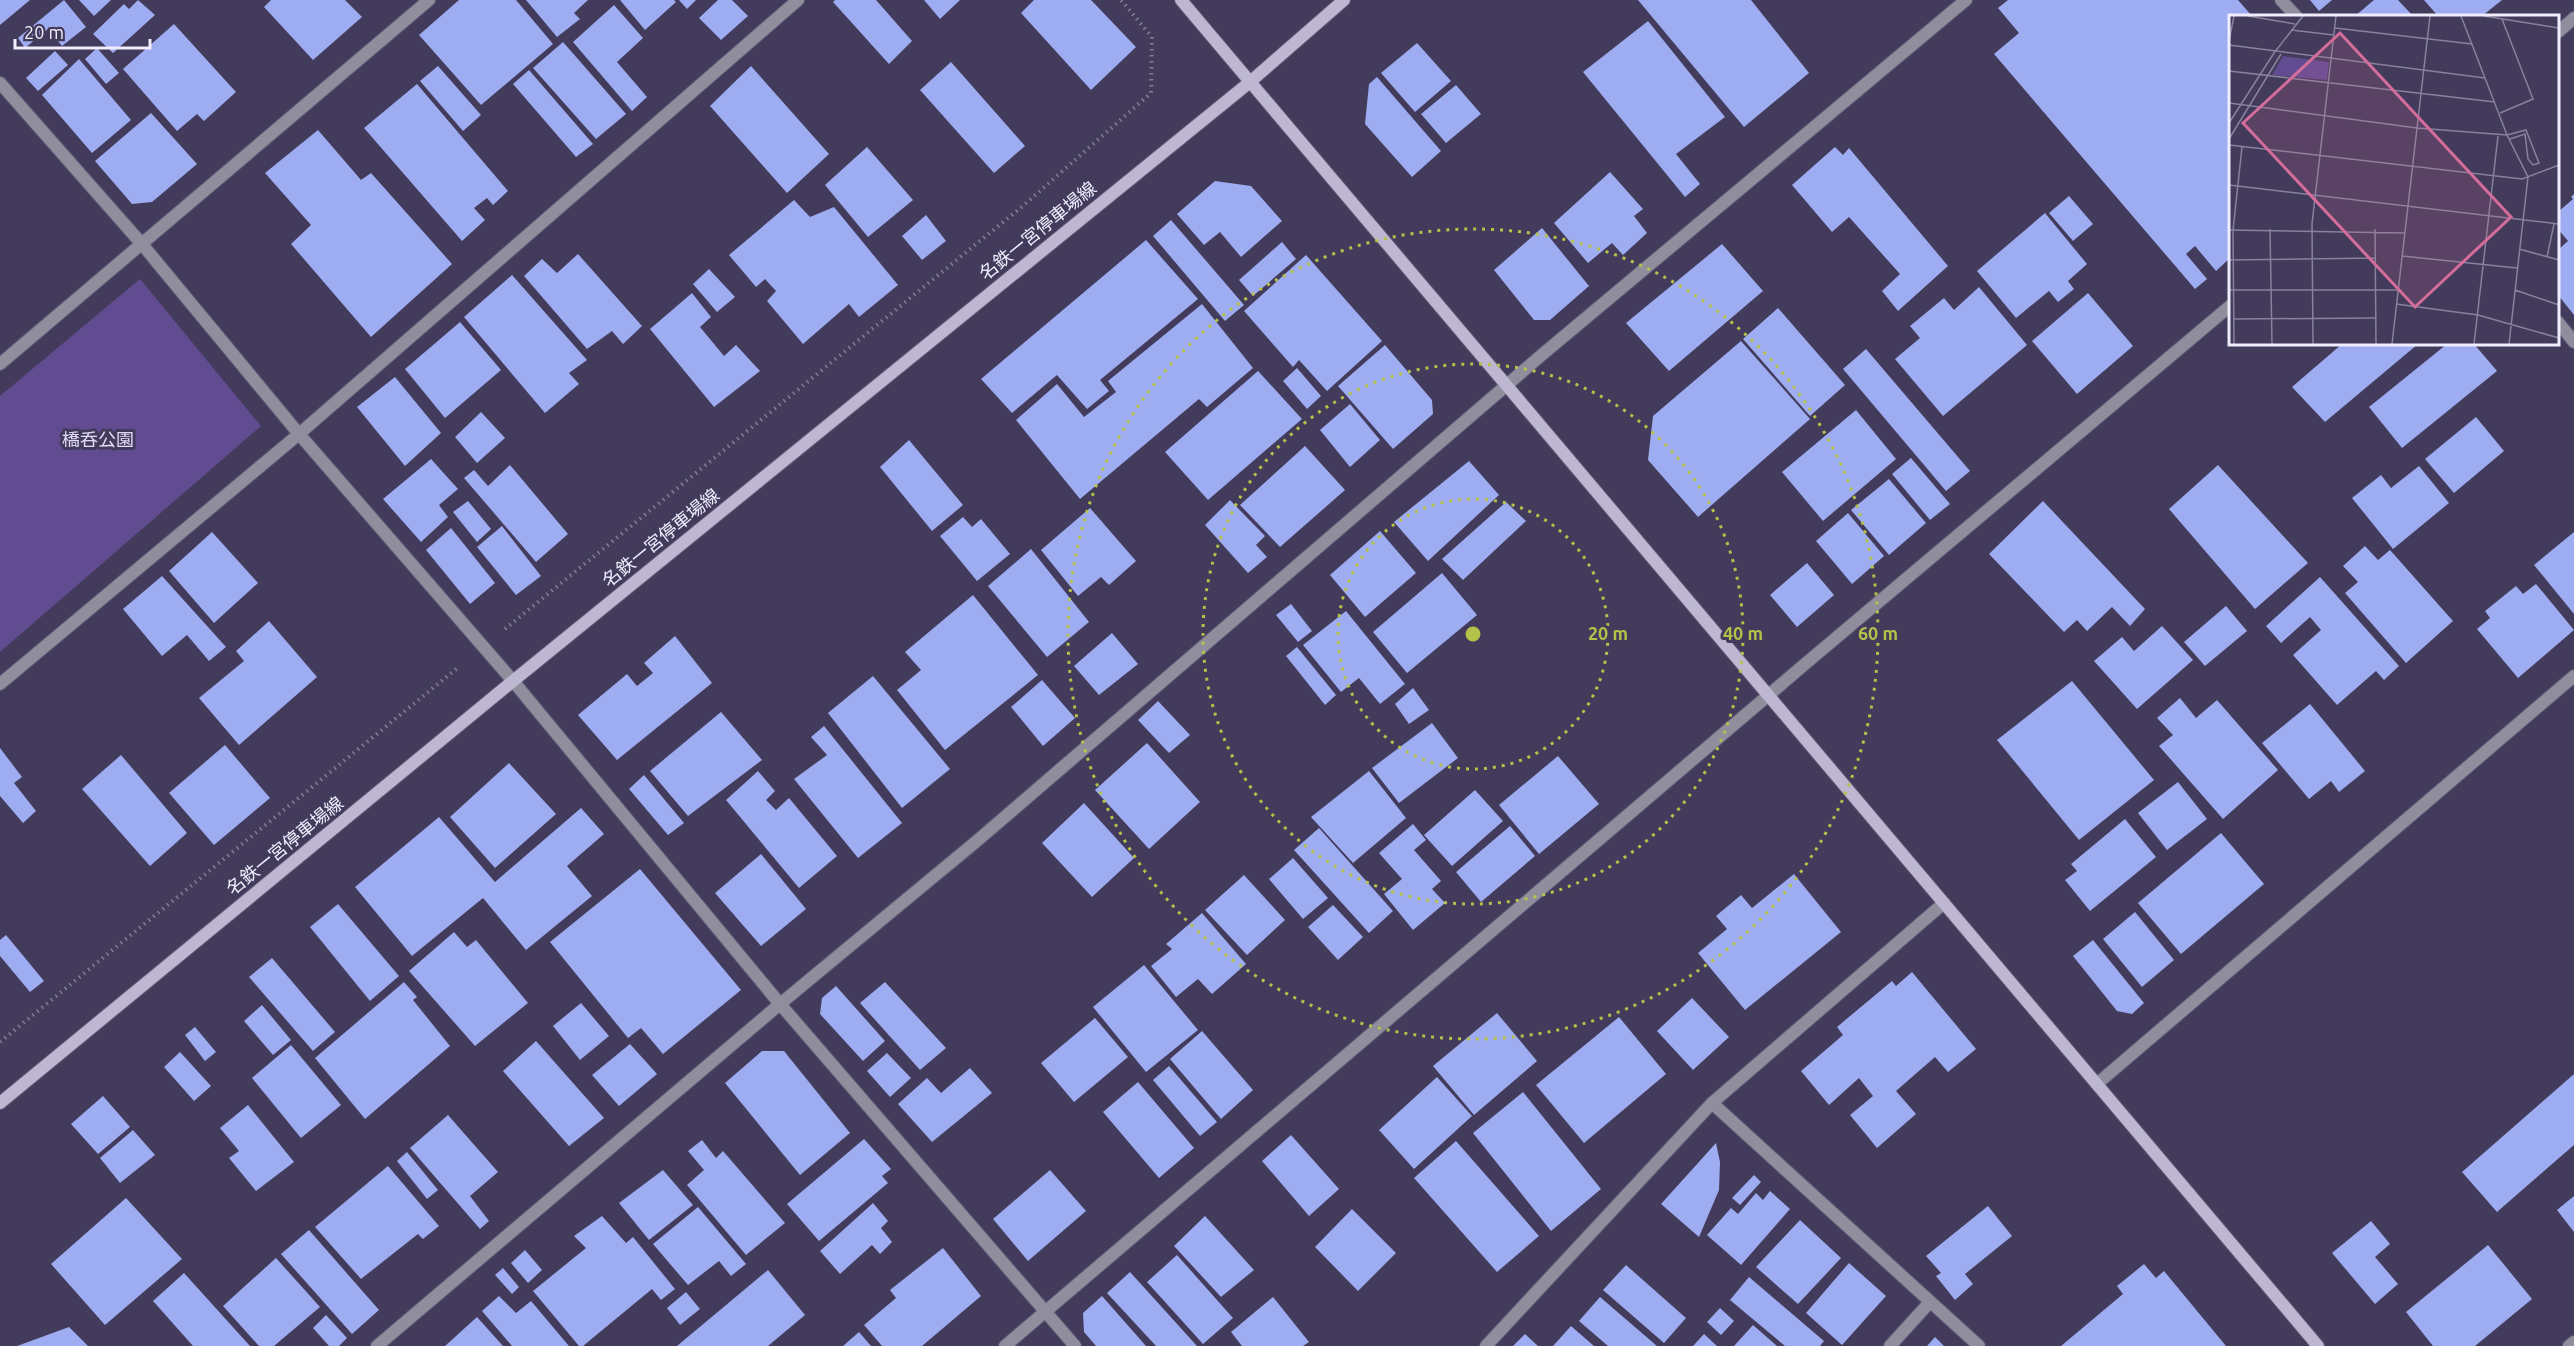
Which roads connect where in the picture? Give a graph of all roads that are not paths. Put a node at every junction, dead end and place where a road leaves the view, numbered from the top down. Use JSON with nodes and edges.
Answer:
{"nodes":[{"id":1,"x":429,"y":0,"type":"edge"},
{"id":2,"x":798,"y":0,"type":"edge"},
{"id":3,"x":1180,"y":0,"type":"edge"},
{"id":4,"x":1344,"y":0,"type":"edge"},
{"id":5,"x":1966,"y":0,"type":"edge"},
{"id":6,"x":2282,"y":0,"type":"edge"},
{"id":7,"x":2295,"y":15,"type":"edge"},
{"id":8,"x":2574,"y":18,"type":"edge"},
{"id":9,"x":2559,"y":31,"type":"edge"},
{"id":10,"x":1250,"y":82,"type":"junction"},
{"id":11,"x":0,"y":83,"type":"edge"},
{"id":12,"x":141,"y":243,"type":"junction"},
{"id":13,"x":2229,"y":307,"type":"edge"},
{"id":14,"x":2559,"y":323,"type":"edge"},
{"id":15,"x":2574,"y":342,"type":"edge"},
{"id":16,"x":0,"y":364,"type":"edge"},
{"id":17,"x":1508,"y":385,"type":"junction"},
{"id":18,"x":299,"y":434,"type":"junction"},
{"id":19,"x":2574,"y":676,"type":"edge"},
{"id":20,"x":513,"y":681,"type":"junction"},
{"id":21,"x":0,"y":684,"type":"edge"},
{"id":22,"x":1769,"y":695,"type":"junction"},
{"id":23,"x":1944,"y":903,"type":"junction"},
{"id":24,"x":780,"y":1004,"type":"junction"},
{"id":25,"x":2098,"y":1083,"type":"junction"},
{"id":26,"x":0,"y":1103,"type":"edge"},
{"id":27,"x":1712,"y":1103,"type":"junction"},
{"id":28,"x":1930,"y":1302,"type":"junction"},
{"id":29,"x":1046,"y":1311,"type":"junction"},
{"id":30,"x":2574,"y":1342,"type":"edge"},
{"id":31,"x":377,"y":1346,"type":"edge"},
{"id":32,"x":1005,"y":1346,"type":"edge"},
{"id":33,"x":1075,"y":1346,"type":"edge"},
{"id":34,"x":1486,"y":1346,"type":"edge"},
{"id":35,"x":1890,"y":1346,"type":"edge"},
{"id":36,"x":1978,"y":1346,"type":"edge"},
{"id":37,"x":2318,"y":1346,"type":"edge"},
{"id":38,"x":2569,"y":1346,"type":"edge"}],
"edges":[{"from":1,"to":12,"type":"street"},
{"from":2,"to":18,"type":"street"},
{"from":3,"to":10,"type":"street"},
{"from":4,"to":10,"type":"street","name":"名鉄一宮停車場線"},
{"from":5,"to":17,"type":"street"},
{"from":6,"to":7,"type":"street"},
{"from":8,"to":9,"type":"street"},
{"from":10,"to":17,"type":"street"},
{"from":10,"to":20,"type":"street","name":"名鉄一宮停車場線"},
{"from":11,"to":12,"type":"street"},
{"from":12,"to":16,"type":"street"},
{"from":12,"to":18,"type":"street"},
{"from":13,"to":22,"type":"street"},
{"from":14,"to":15,"type":"street"},
{"from":17,"to":22,"type":"street"},
{"from":17,"to":24,"type":"street"},
{"from":18,"to":20,"type":"street"},
{"from":18,"to":21,"type":"street"},
{"from":19,"to":25,"type":"street"},
{"from":20,"to":24,"type":"street"},
{"from":20,"to":26,"type":"street","name":"名鉄一宮停車場線"},
{"from":22,"to":23,"type":"street"},
{"from":22,"to":29,"type":"street"},
{"from":23,"to":25,"type":"street"},
{"from":23,"to":27,"type":"street"},
{"from":24,"to":29,"type":"street"},
{"from":24,"to":31,"type":"street"},
{"from":25,"to":37,"type":"street"},
{"from":27,"to":28,"type":"street"},
{"from":27,"to":34,"type":"street"},
{"from":28,"to":35,"type":"street"},
{"from":28,"to":36,"type":"street"},
{"from":29,"to":32,"type":"street"},
{"from":29,"to":33,"type":"street"},
{"from":30,"to":38,"type":"street"}]}
